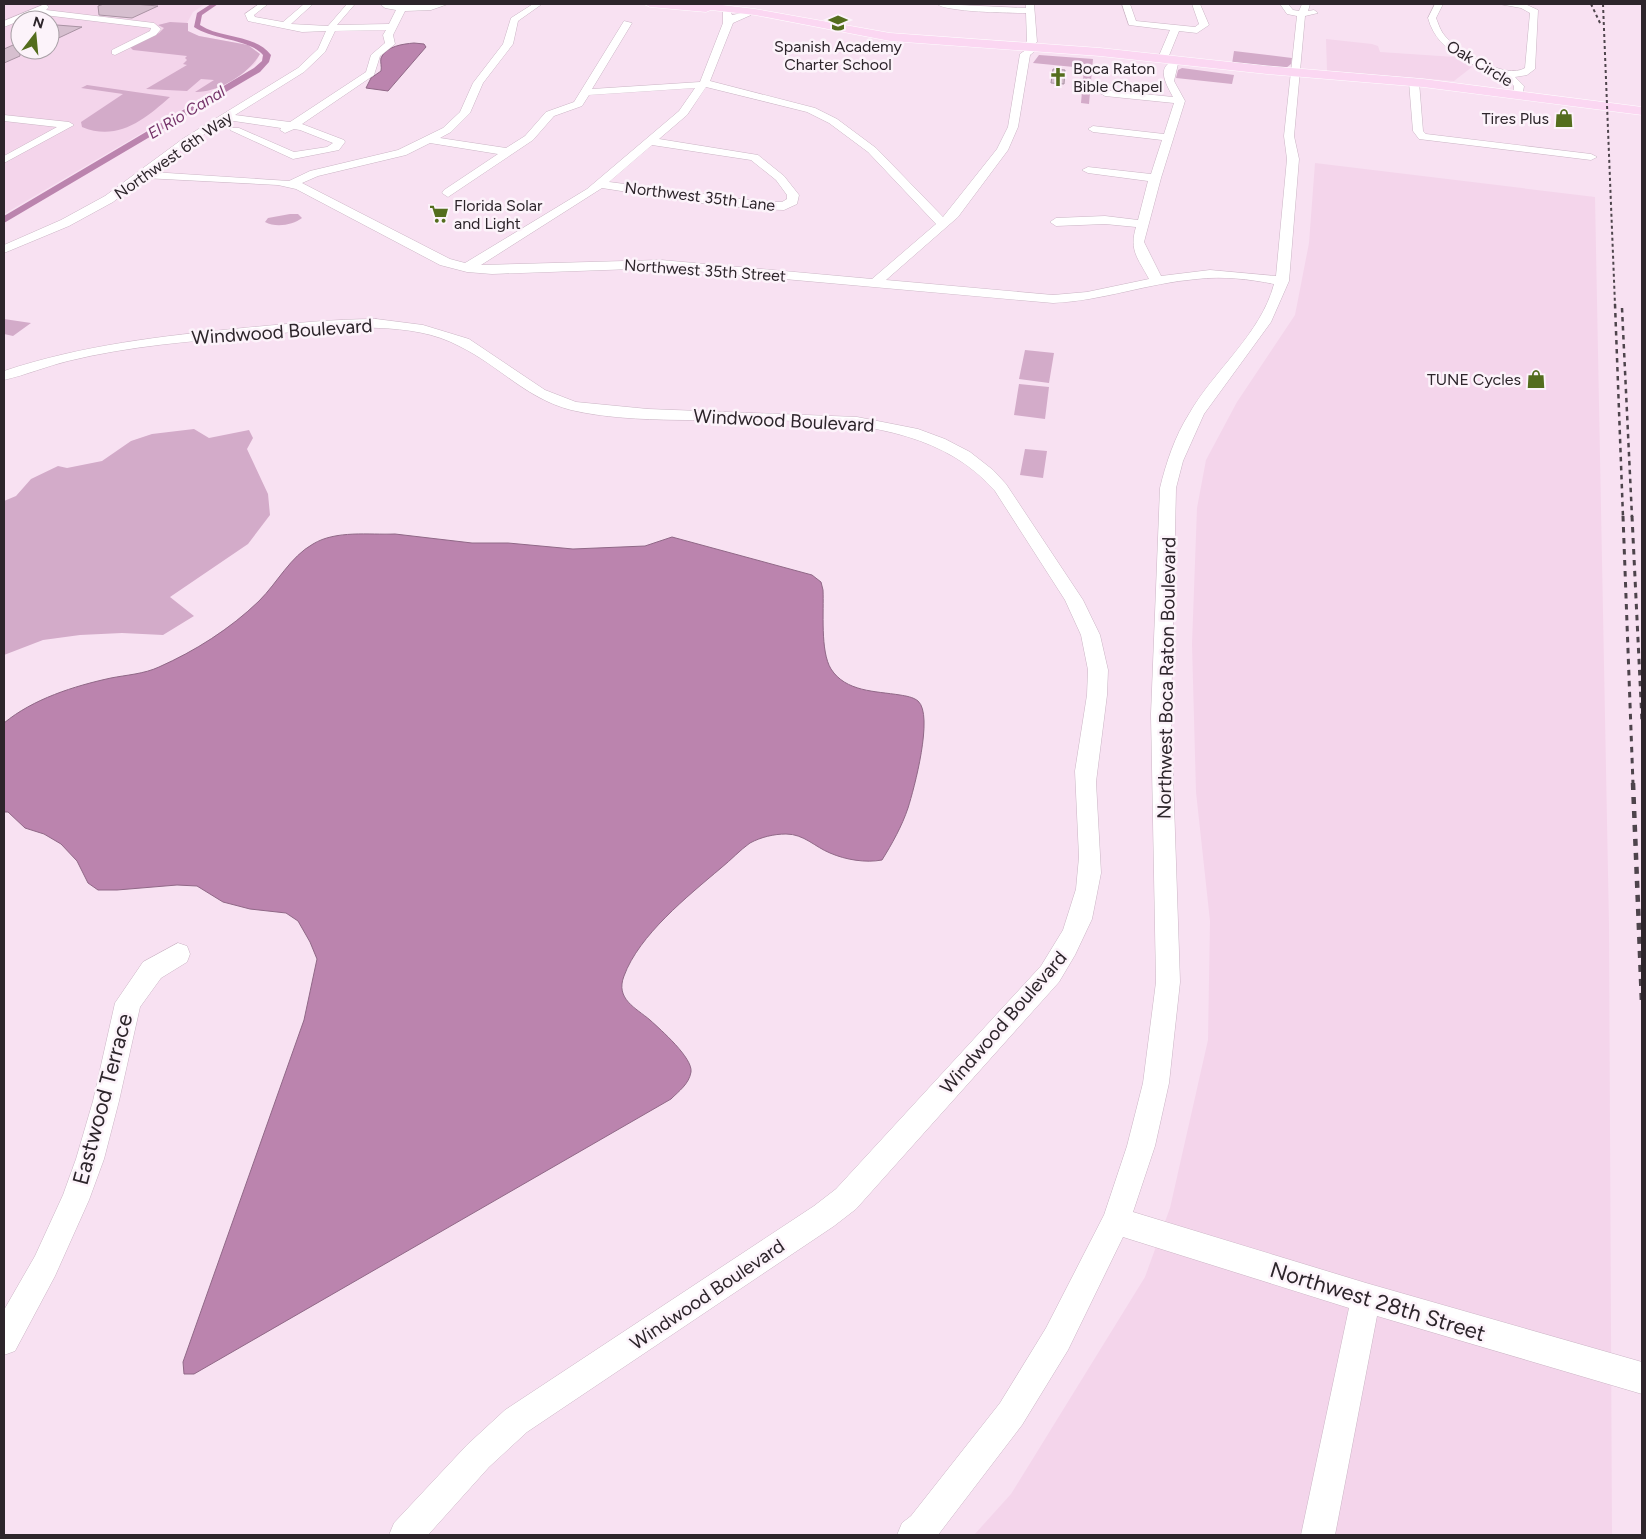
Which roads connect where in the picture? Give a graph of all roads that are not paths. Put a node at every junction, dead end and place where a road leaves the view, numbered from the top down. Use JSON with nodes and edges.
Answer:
{"nodes":[{"id":1,"x":51,"y":4,"type":"edge"},
{"id":2,"x":64,"y":4,"type":"edge"},
{"id":3,"x":264,"y":4,"type":"edge"},
{"id":4,"x":309,"y":4,"type":"edge"},
{"id":5,"x":342,"y":4,"type":"edge"},
{"id":6,"x":351,"y":4,"type":"edge"},
{"id":7,"x":384,"y":4,"type":"edge"},
{"id":8,"x":444,"y":4,"type":"edge"},
{"id":9,"x":538,"y":4,"type":"edge"},
{"id":10,"x":650,"y":4,"type":"edge"},
{"id":11,"x":688,"y":4,"type":"edge"},
{"id":12,"x":941,"y":4,"type":"edge"},
{"id":13,"x":1126,"y":4,"type":"edge"},
{"id":14,"x":1196,"y":4,"type":"edge"},
{"id":15,"x":1284,"y":4,"type":"edge"},
{"id":16,"x":1306,"y":4,"type":"edge"},
{"id":17,"x":1440,"y":4,"type":"edge"},
{"id":18,"x":1503,"y":4,"type":"edge"},
{"id":19,"x":402,"y":7,"type":"junction"},
{"id":20,"x":1030,"y":7,"type":"edge"},
{"id":21,"x":1316,"y":8,"type":"edge"},
{"id":22,"x":727,"y":9,"type":"edge"},
{"id":23,"x":38,"y":10,"type":"edge"},
{"id":24,"x":49,"y":10,"type":"edge"},
{"id":25,"x":60,"y":14,"type":"edge"},
{"id":26,"x":1302,"y":14,"type":"junction"},
{"id":27,"x":627,"y":23,"type":"dead end"},
{"id":28,"x":1313,"y":25,"type":"dead end"},
{"id":29,"x":284,"y":26,"type":"junction"},
{"id":30,"x":391,"y":27,"type":"junction"},
{"id":31,"x":326,"y":29,"type":"junction"},
{"id":32,"x":1175,"y":29,"type":"junction"},
{"id":33,"x":952,"y":43,"type":"junction"},
{"id":34,"x":1027,"y":45,"type":"junction"},
{"id":35,"x":115,"y":52,"type":"dead end"},
{"id":36,"x":1043,"y":52,"type":"junction"},
{"id":37,"x":1311,"y":60,"type":"dead end"},
{"id":38,"x":1168,"y":61,"type":"junction"},
{"id":39,"x":1025,"y":64,"type":"junction"},
{"id":40,"x":1505,"y":75,"type":"junction"},
{"id":41,"x":1304,"y":77,"type":"junction"},
{"id":42,"x":1414,"y":82,"type":"junction"},
{"id":43,"x":704,"y":83,"type":"junction"},
{"id":44,"x":586,"y":92,"type":"junction"},
{"id":45,"x":1105,"y":93,"type":"dead end"},
{"id":46,"x":1518,"y":96,"type":"junction"},
{"id":47,"x":1180,"y":101,"type":"junction"},
{"id":48,"x":1642,"y":111,"type":"edge"},
{"id":49,"x":225,"y":117,"type":"junction"},
{"id":50,"x":4,"y":118,"type":"edge"},
{"id":51,"x":293,"y":126,"type":"junction"},
{"id":52,"x":1093,"y":129,"type":"dead end"},
{"id":53,"x":235,"y":130,"type":"dead end"},
{"id":54,"x":1169,"y":138,"type":"junction"},
{"id":55,"x":1303,"y":138,"type":"dead end"},
{"id":56,"x":431,"y":140,"type":"junction"},
{"id":57,"x":650,"y":141,"type":"junction"},
{"id":58,"x":259,"y":142,"type":"junction"},
{"id":59,"x":508,"y":152,"type":"junction"},
{"id":60,"x":1591,"y":157,"type":"dead end"},
{"id":61,"x":1293,"y":159,"type":"junction"},
{"id":62,"x":4,"y":160,"type":"edge"},
{"id":63,"x":1088,"y":170,"type":"dead end"},
{"id":64,"x":144,"y":175,"type":"junction"},
{"id":65,"x":1155,"y":178,"type":"junction"},
{"id":66,"x":291,"y":184,"type":"junction"},
{"id":67,"x":600,"y":184,"type":"junction"},
{"id":68,"x":448,"y":193,"type":"dead end"},
{"id":69,"x":1056,"y":222,"type":"dead end"},
{"id":70,"x":943,"y":224,"type":"junction"},
{"id":71,"x":1143,"y":224,"type":"junction"},
{"id":72,"x":4,"y":249,"type":"edge"},
{"id":73,"x":467,"y":268,"type":"junction"},
{"id":74,"x":1157,"y":281,"type":"junction"},
{"id":75,"x":1282,"y":281,"type":"junction"},
{"id":76,"x":874,"y":284,"type":"junction"},
{"id":77,"x":4,"y":376,"type":"edge"},
{"id":78,"x":178,"y":954,"type":"dead end"},
{"id":79,"x":1116,"y":1221,"type":"junction"},
{"id":80,"x":1366,"y":1298,"type":"junction"},
{"id":81,"x":4,"y":1340,"type":"edge"},
{"id":82,"x":1642,"y":1378,"type":"edge"},
{"id":83,"x":406,"y":1535,"type":"edge"},
{"id":84,"x":914,"y":1535,"type":"edge"},
{"id":85,"x":1318,"y":1535,"type":"edge"}],
"edges":[{"from":1,"to":23,"type":"street"},
{"from":2,"to":24,"type":"street"},
{"from":3,"to":29,"type":"street"},
{"from":4,"to":29,"type":"street"},
{"from":5,"to":31,"type":"street","name":"Northwest 6th Way"},
{"from":6,"to":31,"type":"street","name":"Northwest 6th Way"},
{"from":7,"to":19,"type":"street"},
{"from":8,"to":19,"type":"street"},
{"from":9,"to":56,"type":"street"},
{"from":10,"to":22,"type":"main road"},
{"from":11,"to":22,"type":"main road"},
{"from":12,"to":20,"type":"street"},
{"from":13,"to":32,"type":"street"},
{"from":14,"to":32,"type":"street"},
{"from":15,"to":26,"type":"street"},
{"from":16,"to":26,"type":"street","name":"Northwest Boca Raton Boulevard"},
{"from":17,"to":40,"type":"street","name":"Oak Circle"},
{"from":18,"to":40,"type":"street"},
{"from":19,"to":30,"type":"street"},
{"from":20,"to":34,"type":"street"},
{"from":21,"to":26,"type":"street"},
{"from":21,"to":28,"type":"street"},
{"from":22,"to":33,"type":"main road"},
{"from":22,"to":33,"type":"main road"},
{"from":22,"to":43,"type":"street"},
{"from":25,"to":35,"type":"street"},
{"from":26,"to":41,"type":"street","name":"Northwest Boca Raton Boulevard"},
{"from":27,"to":44,"type":"street"},
{"from":29,"to":31,"type":"street"},
{"from":30,"to":31,"type":"street"},
{"from":30,"to":51,"type":"street"},
{"from":31,"to":49,"type":"street","name":"Northwest 6th Way"},
{"from":32,"to":38,"type":"street"},
{"from":33,"to":34,"type":"main road"},
{"from":34,"to":36,"type":"main road"},
{"from":34,"to":38,"type":"main road"},
{"from":34,"to":39,"type":"street"},
{"from":36,"to":38,"type":"main road"},
{"from":36,"to":39,"type":"street"},
{"from":37,"to":41,"type":"street","name":"Northwest Boca Raton Boulevard"},
{"from":38,"to":41,"type":"main road"},
{"from":38,"to":47,"type":"street"},
{"from":39,"to":70,"type":"street"},
{"from":40,"to":46,"type":"street","name":"Oak Circle"},
{"from":41,"to":42,"type":"main road"},
{"from":41,"to":61,"type":"street","name":"Northwest Boca Raton Boulevard"},
{"from":42,"to":46,"type":"main road"},
{"from":42,"to":60,"type":"street"},
{"from":43,"to":44,"type":"street"},
{"from":43,"to":57,"type":"street"},
{"from":43,"to":70,"type":"street"},
{"from":44,"to":59,"type":"street"},
{"from":45,"to":47,"type":"street"},
{"from":46,"to":48,"type":"main road"},
{"from":47,"to":54,"type":"street"},
{"from":49,"to":51,"type":"street"},
{"from":49,"to":64,"type":"street","name":"Northwest 6th Way"},
{"from":50,"to":62,"type":"street"},
{"from":51,"to":58,"type":"street"},
{"from":51,"to":58,"type":"street"},
{"from":52,"to":54,"type":"street"},
{"from":53,"to":58,"type":"street"},
{"from":54,"to":65,"type":"street"},
{"from":55,"to":61,"type":"street","name":"Northwest Boca Raton Boulevard"},
{"from":56,"to":59,"type":"street"},
{"from":56,"to":66,"type":"street"},
{"from":57,"to":67,"type":"street"},
{"from":57,"to":67,"type":"street","name":"Northwest 35th Lane"},
{"from":59,"to":68,"type":"street"},
{"from":61,"to":75,"type":"street","name":"Northwest Boca Raton Boulevard"},
{"from":63,"to":65,"type":"street"},
{"from":64,"to":66,"type":"street","name":"Northwest 35th Street"},
{"from":64,"to":72,"type":"street","name":"Northwest 6th Way"},
{"from":65,"to":71,"type":"street"},
{"from":66,"to":73,"type":"street","name":"Northwest 35th Street"},
{"from":67,"to":73,"type":"street"},
{"from":69,"to":71,"type":"street"},
{"from":70,"to":76,"type":"street"},
{"from":71,"to":74,"type":"street"},
{"from":73,"to":76,"type":"street","name":"Northwest 35th Street"},
{"from":74,"to":75,"type":"street","name":"Northwest 35th Street"},
{"from":74,"to":76,"type":"street","name":"Northwest 35th Street"},
{"from":75,"to":79,"type":"street","name":"Northwest Boca Raton Boulevard"},
{"from":77,"to":83,"type":"street","name":"Windwood Boulevard"},
{"from":78,"to":81,"type":"street","name":"Eastwood Terrace"},
{"from":79,"to":80,"type":"street","name":"Northwest 28th Street"},
{"from":79,"to":84,"type":"street","name":"Northwest Boca Raton Boulevard"},
{"from":80,"to":82,"type":"street","name":"Northwest 28th Street"},
{"from":80,"to":85,"type":"street"}]}
